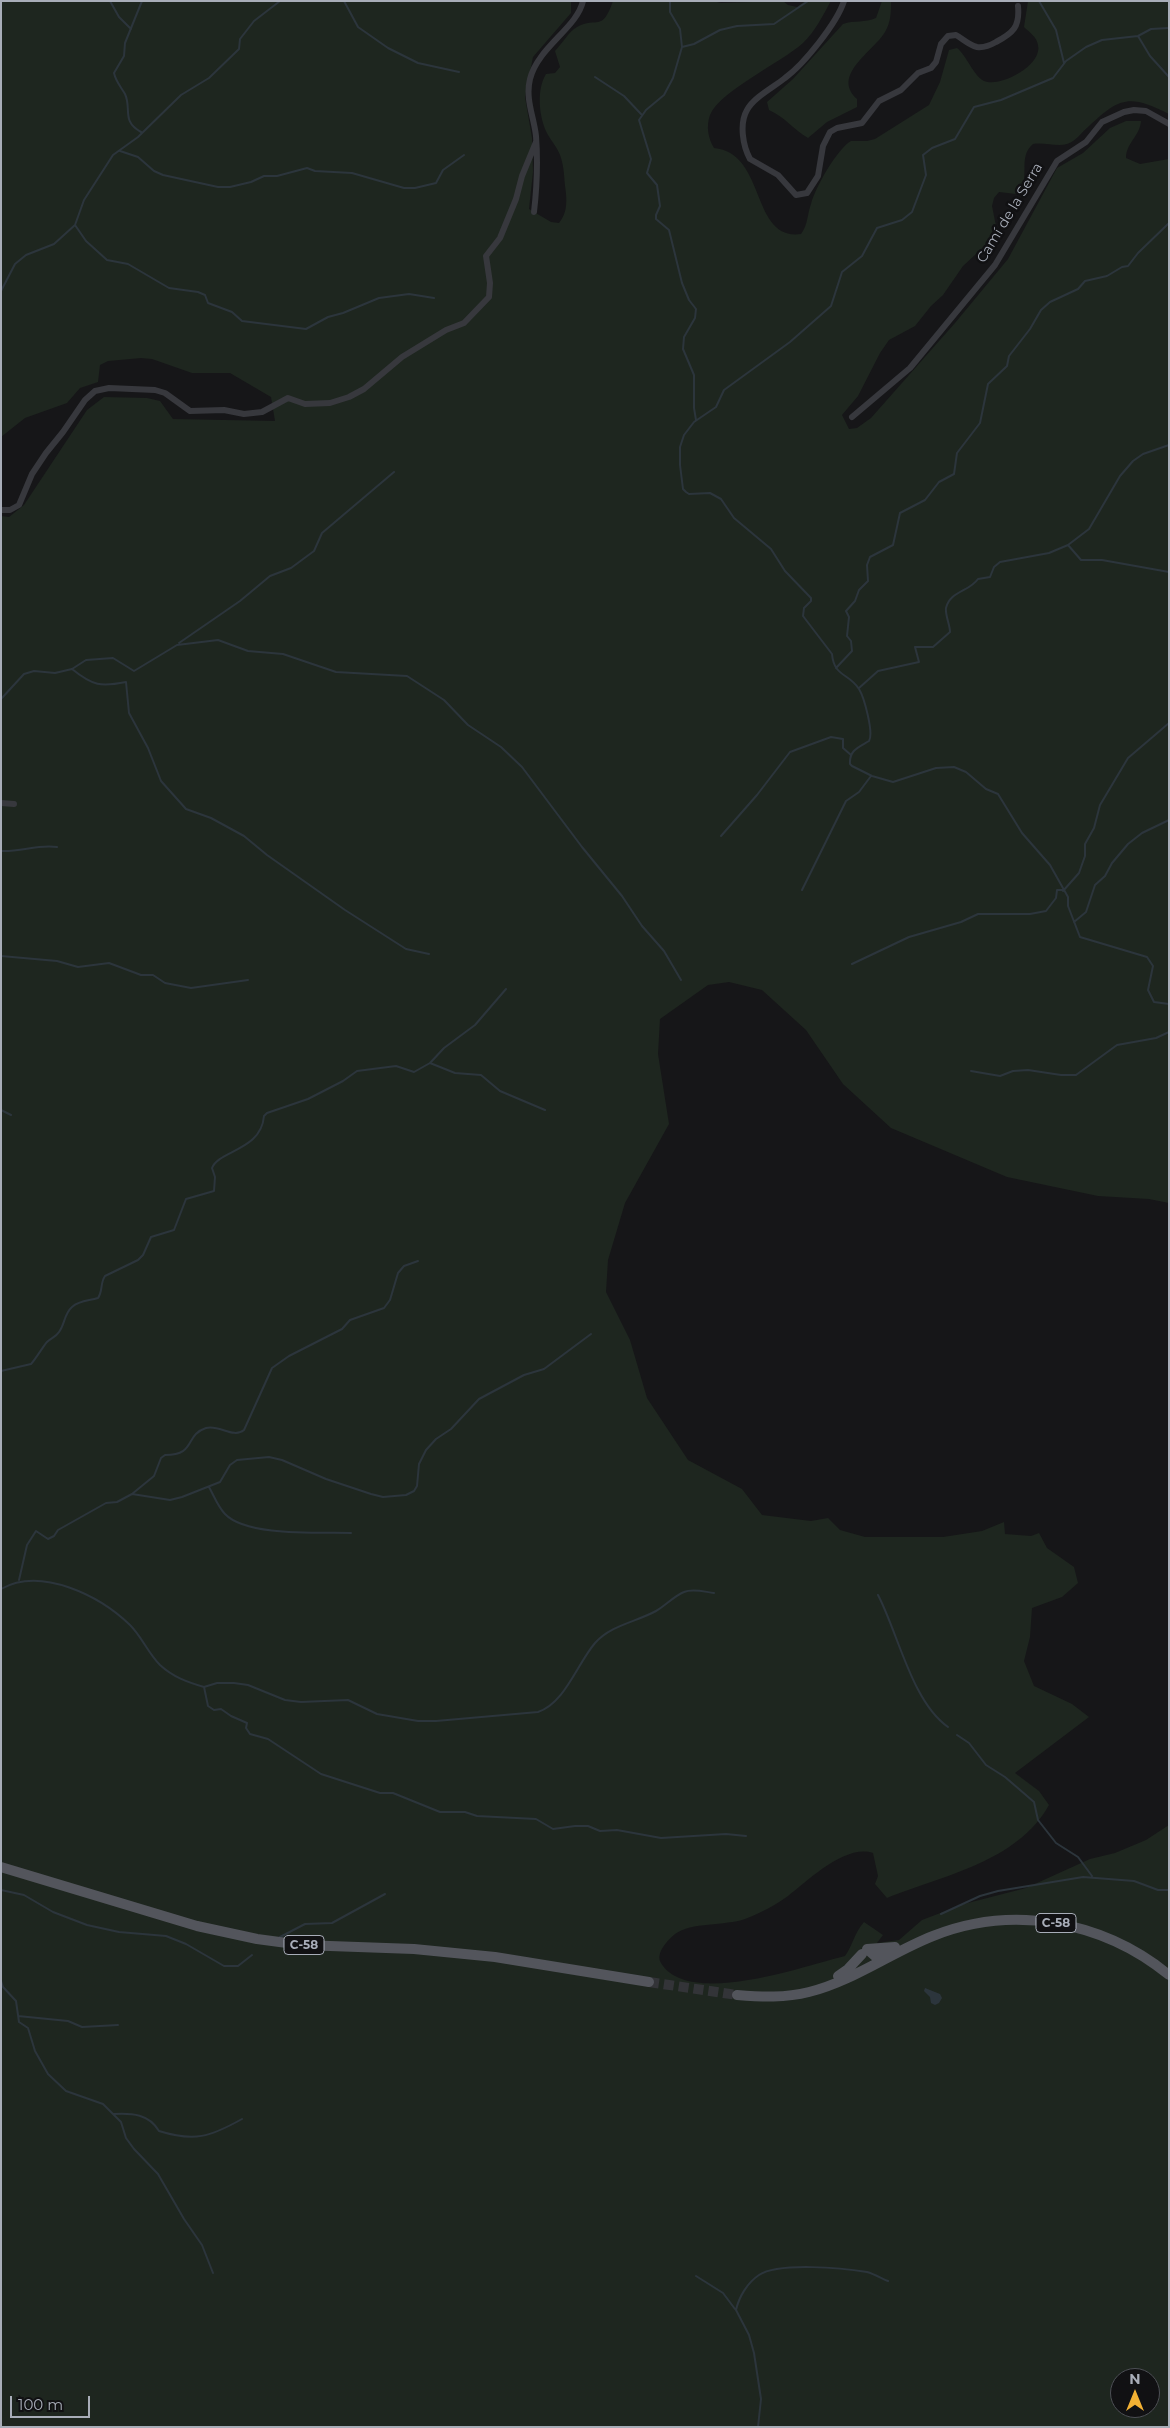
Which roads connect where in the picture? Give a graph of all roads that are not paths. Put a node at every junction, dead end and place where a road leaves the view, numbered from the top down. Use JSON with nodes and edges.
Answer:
{"nodes":[{"id":1,"x":583,"y":1,"type":"edge"},
{"id":2,"x":844,"y":1,"type":"edge"},
{"id":3,"x":1018,"y":6,"type":"dead end"},
{"id":4,"x":1169,"y":124,"type":"edge"},
{"id":5,"x":536,"y":142,"type":"junction"},
{"id":6,"x":534,"y":212,"type":"dead end"},
{"id":7,"x":852,"y":418,"type":"dead end"},
{"id":8,"x":1,"y":510,"type":"edge"},
{"id":9,"x":1,"y":803,"type":"edge"},
{"id":10,"x":14,"y":804,"type":"dead end"},
{"id":11,"x":1,"y":1867,"type":"edge"},
{"id":12,"x":1,"y":1872,"type":"edge"},
{"id":13,"x":912,"y":1945,"type":"junction"},
{"id":14,"x":865,"y":1955,"type":"junction"},
{"id":15,"x":864,"y":1968,"type":"junction"},
{"id":16,"x":1169,"y":1971,"type":"edge"},
{"id":17,"x":1169,"y":1975,"type":"edge"},
{"id":18,"x":616,"y":1976,"type":"junction"},
{"id":19,"x":837,"y":1976,"type":"junction"},
{"id":20,"x":649,"y":1982,"type":"tunnel mouth"},
{"id":21,"x":737,"y":1995,"type":"tunnel mouth"},
{"id":22,"x":757,"y":1996,"type":"junction"}],
"edges":[{"from":1,"to":5,"type":"street"},
{"from":2,"to":3,"type":"street"},
{"from":4,"to":7,"type":"street","name":"Camí de la Serra"},
{"from":5,"to":6,"type":"street"},
{"from":5,"to":8,"type":"street"},
{"from":9,"to":10,"type":"street"},
{"from":11,"to":18,"type":"main road","number":"C-58"},
{"from":12,"to":18,"type":"main road","number":"C-58"},
{"from":13,"to":14,"type":"main road"},
{"from":13,"to":15,"type":"main road","number":"C-58"},
{"from":13,"to":17,"type":"main road","number":"C-58"},
{"from":14,"to":15,"type":"main road"},
{"from":14,"to":16,"type":"main road","number":"C-58"},
{"from":14,"to":19,"type":"main road","number":"C-58"},
{"from":14,"to":19,"type":"main road"},
{"from":15,"to":22,"type":"main road","number":"C-58"},
{"from":18,"to":20,"type":"main road","number":"C-58"},
{"from":19,"to":22,"type":"main road","number":"C-58"},
{"from":21,"to":22,"type":"main road","number":"C-58"}]}
